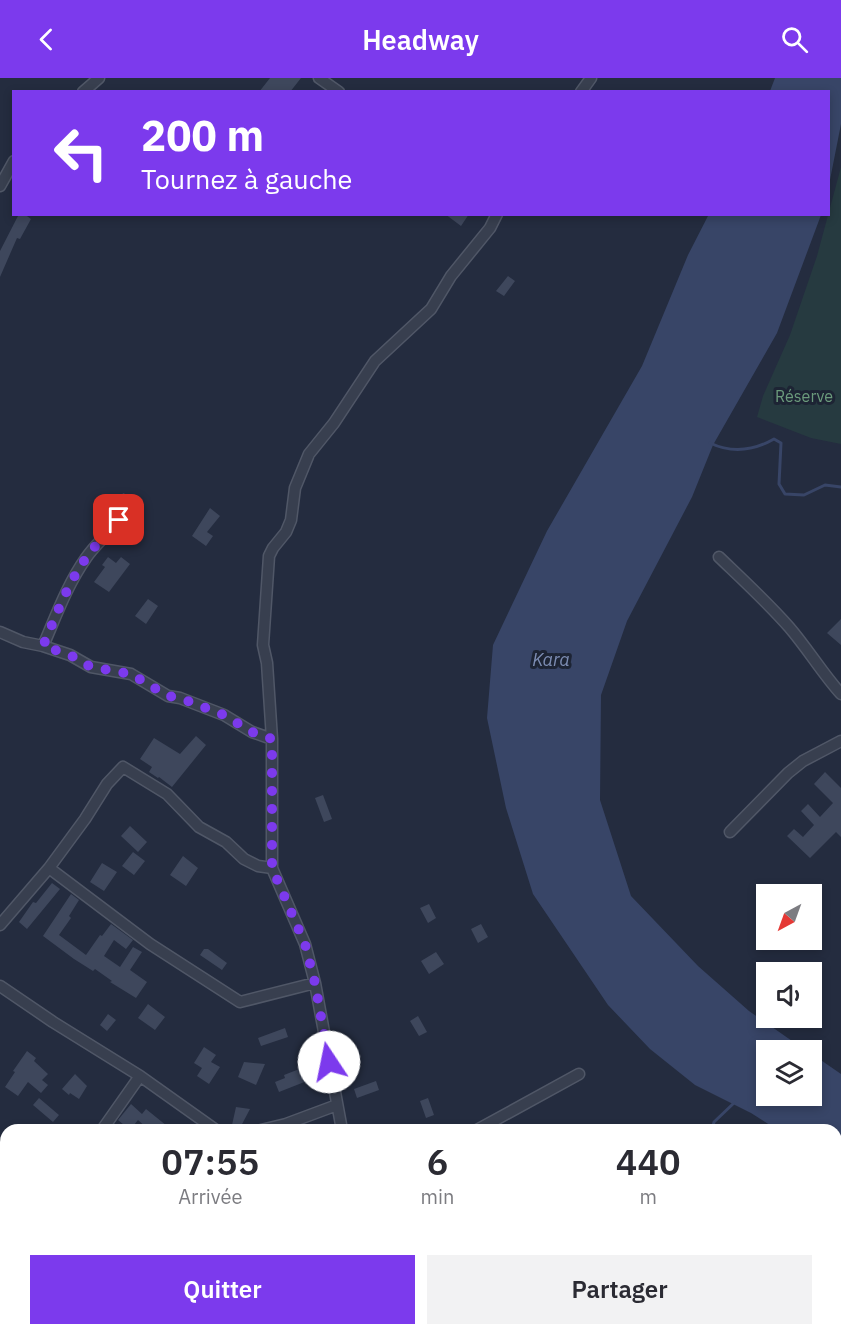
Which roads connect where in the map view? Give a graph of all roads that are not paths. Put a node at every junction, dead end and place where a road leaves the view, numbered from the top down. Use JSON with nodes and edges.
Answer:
{"nodes":[{"id":1,"x":99,"y":78,"type":"edge"},
{"id":2,"x":319,"y":78,"type":"edge"},
{"id":3,"x":85,"y":90,"type":"edge"},
{"id":4,"x":336,"y":90,"type":"edge"},
{"id":5,"x":12,"y":165,"type":"edge"},
{"id":6,"x":0,"y":186,"type":"edge"},
{"id":7,"x":496,"y":216,"type":"edge"},
{"id":8,"x":119,"y":520,"type":"dead end"},
{"id":9,"x":719,"y":557,"type":"dead end"},
{"id":10,"x":0,"y":632,"type":"edge"},
{"id":11,"x":43,"y":646,"type":"junction"},
{"id":12,"x":841,"y":694,"type":"edge"},
{"id":13,"x":272,"y":739,"type":"junction"},
{"id":14,"x":841,"y":741,"type":"edge"},
{"id":15,"x":730,"y":832,"type":"dead end"},
{"id":16,"x":50,"y":868,"type":"junction"},
{"id":17,"x":272,"y":868,"type":"junction"},
{"id":18,"x":0,"y":925,"type":"edge"},
{"id":19,"x":315,"y":983,"type":"junction"},
{"id":20,"x":0,"y":986,"type":"edge"},
{"id":21,"x":579,"y":1074,"type":"dead end"},
{"id":22,"x":140,"y":1076,"type":"junction"},
{"id":23,"x":337,"y":1106,"type":"junction"},
{"id":24,"x":106,"y":1124,"type":"edge"},
{"id":25,"x":208,"y":1124,"type":"edge"},
{"id":26,"x":286,"y":1124,"type":"edge"},
{"id":27,"x":341,"y":1124,"type":"edge"},
{"id":28,"x":488,"y":1124,"type":"edge"}],
"edges":[{"from":1,"to":3,"type":"street"},
{"from":2,"to":4,"type":"street"},
{"from":5,"to":6,"type":"street"},
{"from":7,"to":13,"type":"street"},
{"from":8,"to":11,"type":"street"},
{"from":9,"to":12,"type":"street"},
{"from":10,"to":11,"type":"street"},
{"from":11,"to":13,"type":"street"},
{"from":13,"to":17,"type":"street"},
{"from":14,"to":15,"type":"street"},
{"from":16,"to":17,"type":"street"},
{"from":16,"to":18,"type":"street"},
{"from":16,"to":19,"type":"street"},
{"from":17,"to":19,"type":"street"},
{"from":19,"to":23,"type":"street"},
{"from":20,"to":22,"type":"street"},
{"from":21,"to":28,"type":"street"},
{"from":22,"to":24,"type":"street"},
{"from":22,"to":25,"type":"street"},
{"from":23,"to":26,"type":"street"},
{"from":23,"to":27,"type":"street"}]}
